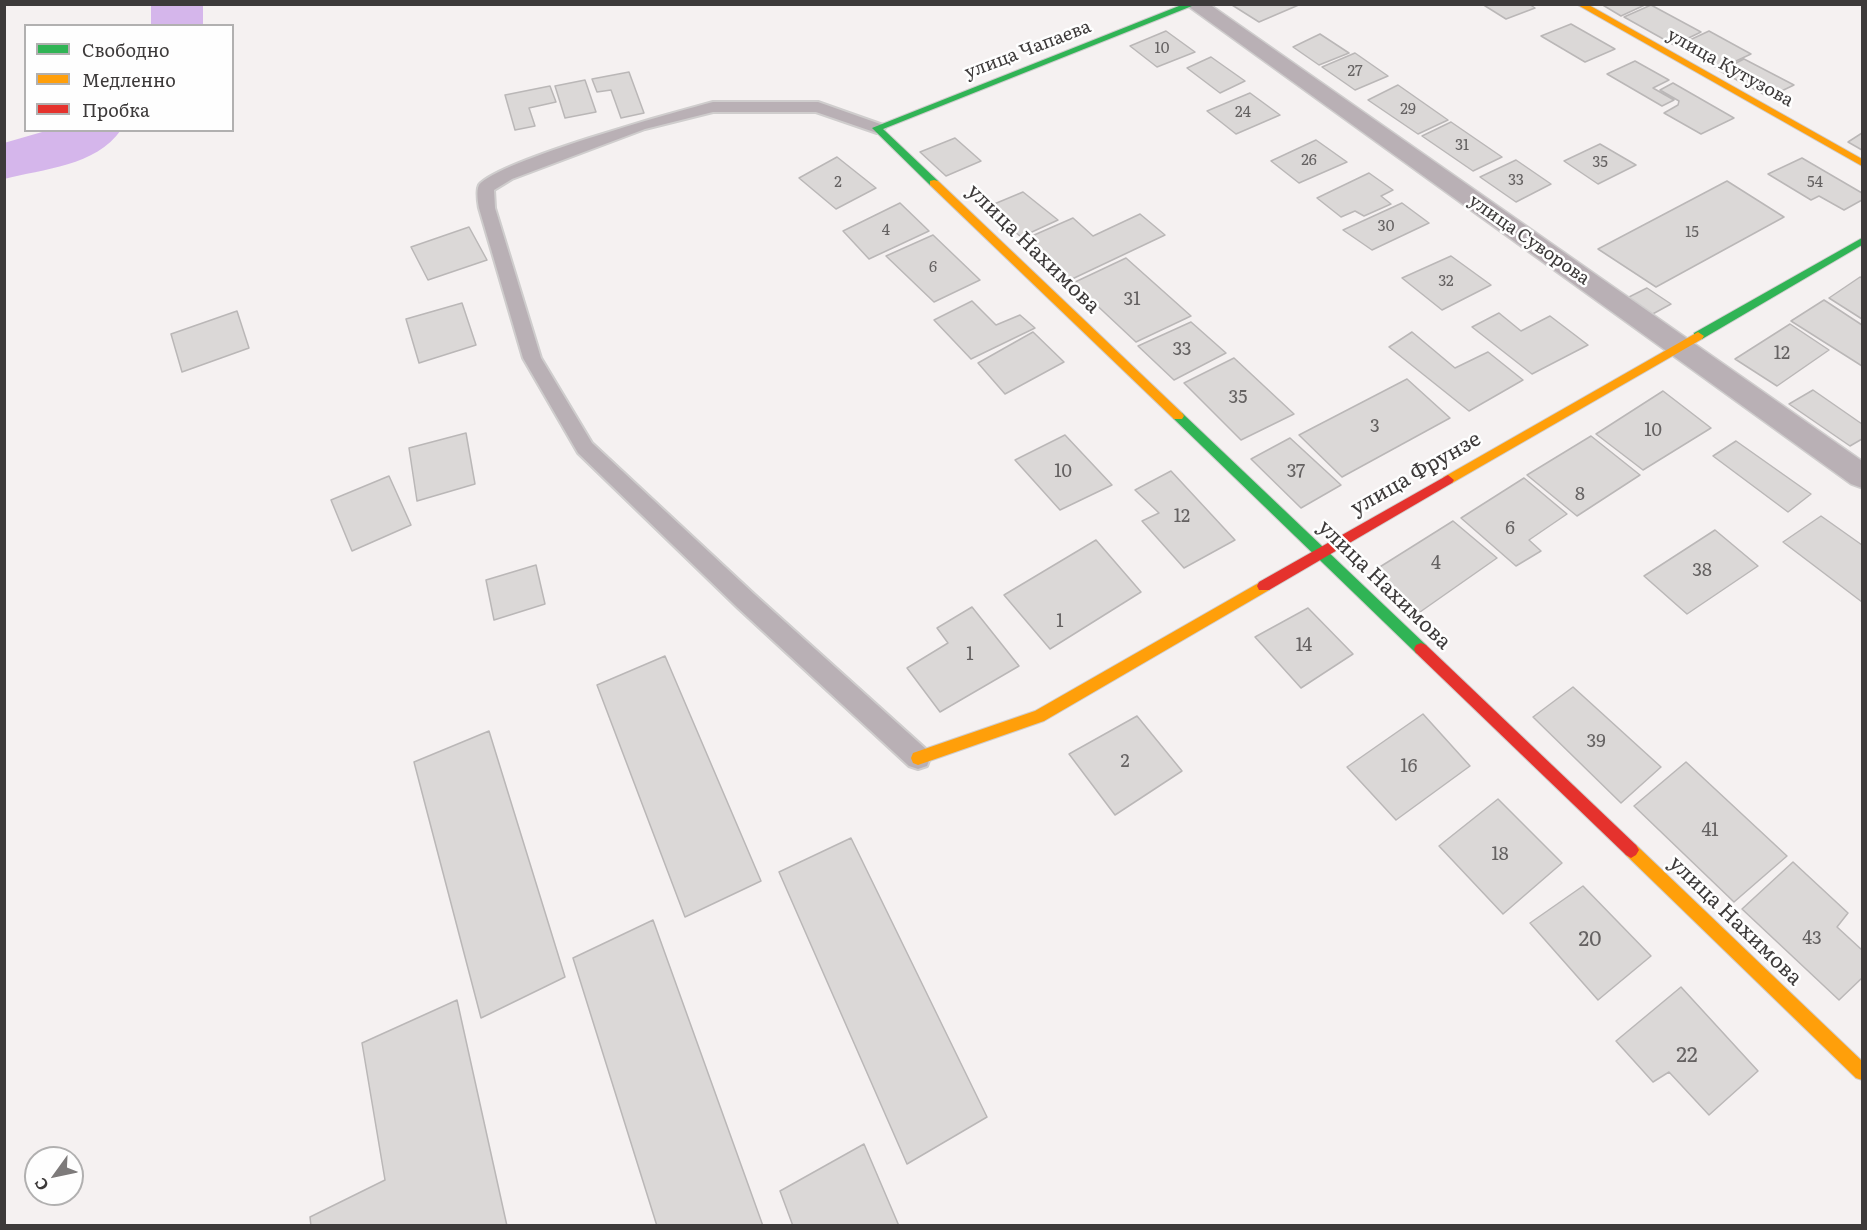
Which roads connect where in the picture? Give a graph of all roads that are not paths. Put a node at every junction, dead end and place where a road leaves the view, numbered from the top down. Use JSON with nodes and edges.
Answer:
{"nodes":[{"id":1,"x":1194,"y":4,"type":"edge"},
{"id":2,"x":1580,"y":4,"type":"edge"},
{"id":3,"x":877,"y":128,"type":"junction"},
{"id":4,"x":1863,"y":163,"type":"edge"},
{"id":5,"x":1863,"y":241,"type":"edge"},
{"id":6,"x":1680,"y":347,"type":"junction"},
{"id":7,"x":1863,"y":476,"type":"edge"},
{"id":8,"x":1321,"y":554,"type":"junction"},
{"id":9,"x":918,"y":758,"type":"joint"},
{"id":10,"x":1863,"y":1072,"type":"edge"}],
"edges":[{"from":1,"to":3,"type":"street","name":"улица Чапаева"},
{"from":1,"to":6,"type":"street","name":"улица Суворова"},
{"from":2,"to":4,"type":"street","name":"улица Кутузова"},
{"from":3,"to":8,"type":"street","name":"улица Нахимова"},
{"from":3,"to":9,"type":"lane"},
{"from":5,"to":6,"type":"street","name":"улица Фрунзе"},
{"from":6,"to":7,"type":"street","name":"улица Суворова"},
{"from":6,"to":8,"type":"street","name":"улица Фрунзе"},
{"from":8,"to":9,"type":"street","name":"улица Фрунзе"},
{"from":8,"to":10,"type":"street","name":"улица Нахимова"}]}
